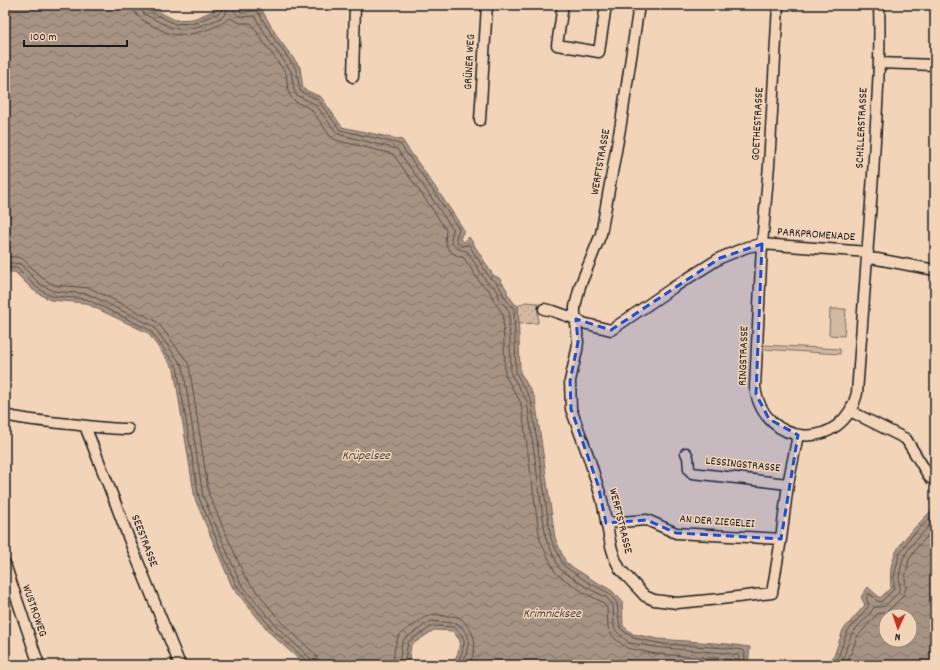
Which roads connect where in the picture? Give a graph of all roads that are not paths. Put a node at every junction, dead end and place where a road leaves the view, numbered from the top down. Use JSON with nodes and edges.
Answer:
{"nodes":[{"id":1,"x":356,"y":5,"type":"edge"},
{"id":2,"x":487,"y":5,"type":"edge"},
{"id":3,"x":563,"y":5,"type":"edge"},
{"id":4,"x":606,"y":5,"type":"edge"},
{"id":5,"x":639,"y":5,"type":"edge"},
{"id":6,"x":778,"y":5,"type":"edge"},
{"id":7,"x":879,"y":5,"type":"edge"},
{"id":8,"x":879,"y":63,"type":"junction"},
{"id":9,"x":935,"y":65,"type":"edge"},
{"id":10,"x":353,"y":77,"type":"dead end"},
{"id":11,"x":480,"y":120,"type":"dead end"},
{"id":12,"x":762,"y":244,"type":"junction"},
{"id":13,"x":868,"y":255,"type":"junction"},
{"id":14,"x":935,"y":270,"type":"edge"},
{"id":15,"x":544,"y":309,"type":"dead end"},
{"id":16,"x":576,"y":319,"type":"junction"},
{"id":17,"x":850,"y":411,"type":"junction"},
{"id":18,"x":5,"y":415,"type":"edge"},
{"id":19,"x":86,"y":426,"type":"junction"},
{"id":20,"x":128,"y":429,"type":"dead end"},
{"id":21,"x":798,"y":435,"type":"junction"},
{"id":22,"x":686,"y":453,"type":"dead end"},
{"id":23,"x":930,"y":478,"type":"dead end"},
{"id":24,"x":788,"y":484,"type":"junction"},
{"id":25,"x":606,"y":523,"type":"junction"},
{"id":26,"x":781,"y":540,"type":"junction"},
{"id":27,"x":5,"y":564,"type":"edge"},
{"id":28,"x":772,"y":593,"type":"joint"},
{"id":29,"x":39,"y":665,"type":"edge"},
{"id":30,"x":180,"y":665,"type":"edge"}],
"edges":[{"from":1,"to":10,"type":"street"},
{"from":2,"to":11,"type":"street","name":"GRÜNER WEG"},
{"from":3,"to":4,"type":"street"},
{"from":5,"to":16,"type":"street","name":"WERFTSTRASSE"},
{"from":6,"to":12,"type":"street","name":"GOETHESTRASSE"},
{"from":7,"to":8,"type":"street","name":"SCHILLERSTRASSE"},
{"from":8,"to":9,"type":"street"},
{"from":8,"to":13,"type":"street","name":"SCHILLERSTRASSE"},
{"from":12,"to":13,"type":"street","name":"PARKPROMENADE"},
{"from":12,"to":16,"type":"street"},
{"from":12,"to":21,"type":"street","name":"RINGSTRASSE"},
{"from":13,"to":14,"type":"street","name":"PARKPROMENADE"},
{"from":13,"to":17,"type":"street","name":"RINGSTRASSE"},
{"from":15,"to":16,"type":"street"},
{"from":16,"to":25,"type":"street","name":"WERFTSTRASSE"},
{"from":17,"to":21,"type":"street","name":"RINGSTRASSE"},
{"from":17,"to":23,"type":"street"},
{"from":18,"to":19,"type":"street"},
{"from":19,"to":20,"type":"street"},
{"from":19,"to":30,"type":"street","name":"SEESTRASSE"},
{"from":21,"to":24,"type":"street","name":"LESSINGSTRASSE"},
{"from":22,"to":24,"type":"street","name":"LESSINGSTRASSE"},
{"from":24,"to":26,"type":"street","name":"LESSINGSTRASSE"},
{"from":25,"to":26,"type":"street","name":"AN DER ZIEGELEI"},
{"from":25,"to":28,"type":"street","name":"WERFTSTRASSE"},
{"from":26,"to":28,"type":"street","name":"LESSINGSTRASSE"},
{"from":27,"to":29,"type":"street","name":"WUSTROWEG"}]}
